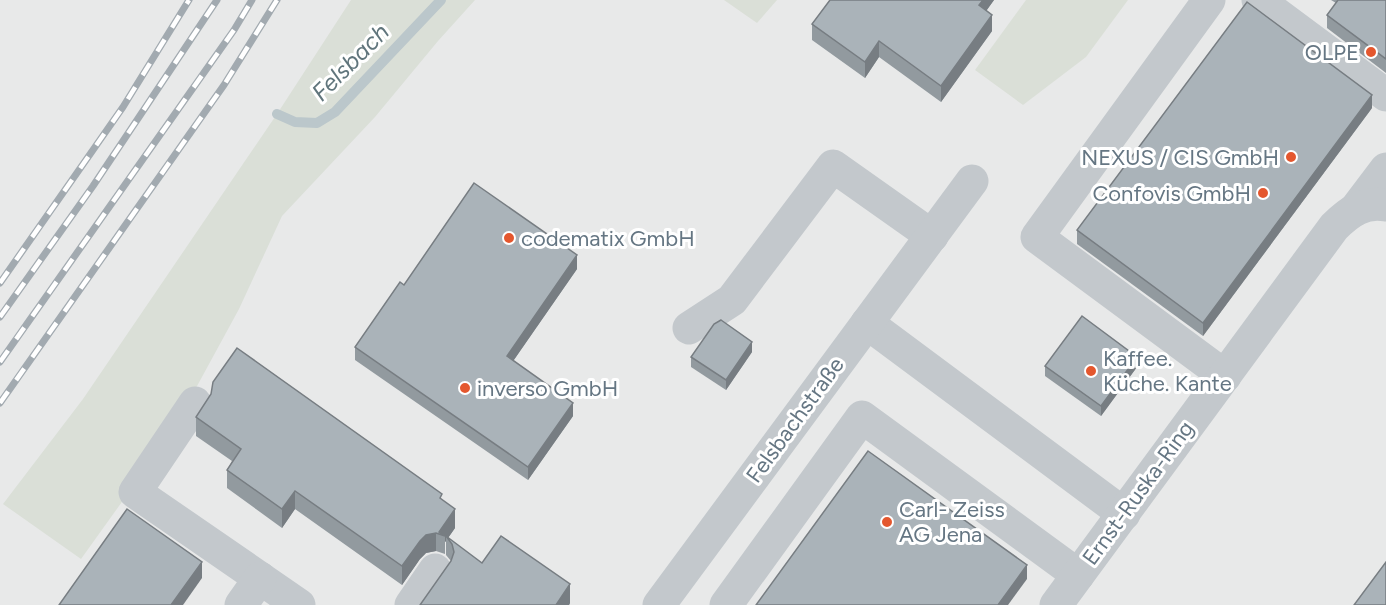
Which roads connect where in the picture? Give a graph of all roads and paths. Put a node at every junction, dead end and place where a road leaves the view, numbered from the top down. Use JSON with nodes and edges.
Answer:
{"nodes":[{"id":1,"x":1209,"y":0,"type":"edge"},
{"id":2,"x":1258,"y":0,"type":"edge"},
{"id":3,"x":1386,"y":95,"type":"edge"},
{"id":4,"x":1386,"y":169,"type":"edge"},
{"id":5,"x":972,"y":182,"type":"dead end"},
{"id":6,"x":1370,"y":207,"type":"edge"},
{"id":7,"x":932,"y":236,"type":"junction"},
{"id":8,"x":867,"y":323,"type":"junction"},
{"id":9,"x":689,"y":328,"type":"dead end"},
{"id":10,"x":1225,"y":376,"type":"junction"},
{"id":11,"x":195,"y":403,"type":"dead end"},
{"id":12,"x":1124,"y":514,"type":"junction"},
{"id":13,"x":435,"y":570,"type":"dead end"},
{"id":14,"x":1078,"y":575,"type":"junction"},
{"id":15,"x":260,"y":578,"type":"junction"},
{"id":16,"x":241,"y":605,"type":"edge"},
{"id":17,"x":299,"y":605,"type":"edge"},
{"id":18,"x":411,"y":605,"type":"edge"},
{"id":19,"x":659,"y":605,"type":"edge"},
{"id":20,"x":726,"y":605,"type":"edge"},
{"id":21,"x":1056,"y":605,"type":"edge"}],
"edges":[{"from":1,"to":10,"type":"lane"},
{"from":2,"to":3,"type":"lane"},
{"from":4,"to":6,"type":"lane","name":"Ernst-Ruska-Ring"},
{"from":5,"to":7,"type":"lane","name":"Felsbachstraße"},
{"from":6,"to":10,"type":"lane","name":"Ernst-Ruska-Ring"},
{"from":7,"to":8,"type":"lane","name":"Felsbachstraße"},
{"from":7,"to":9,"type":"lane"},
{"from":8,"to":12,"type":"lane"},
{"from":8,"to":19,"type":"lane","name":"Felsbachstraße"},
{"from":10,"to":12,"type":"lane","name":"Ernst-Ruska-Ring"},
{"from":11,"to":15,"type":"lane"},
{"from":12,"to":14,"type":"lane","name":"Ernst-Ruska-Ring"},
{"from":13,"to":18,"type":"lane"},
{"from":14,"to":20,"type":"lane"},
{"from":14,"to":21,"type":"lane","name":"Ernst-Ruska-Ring"},
{"from":15,"to":16,"type":"lane"},
{"from":15,"to":17,"type":"lane"}]}
